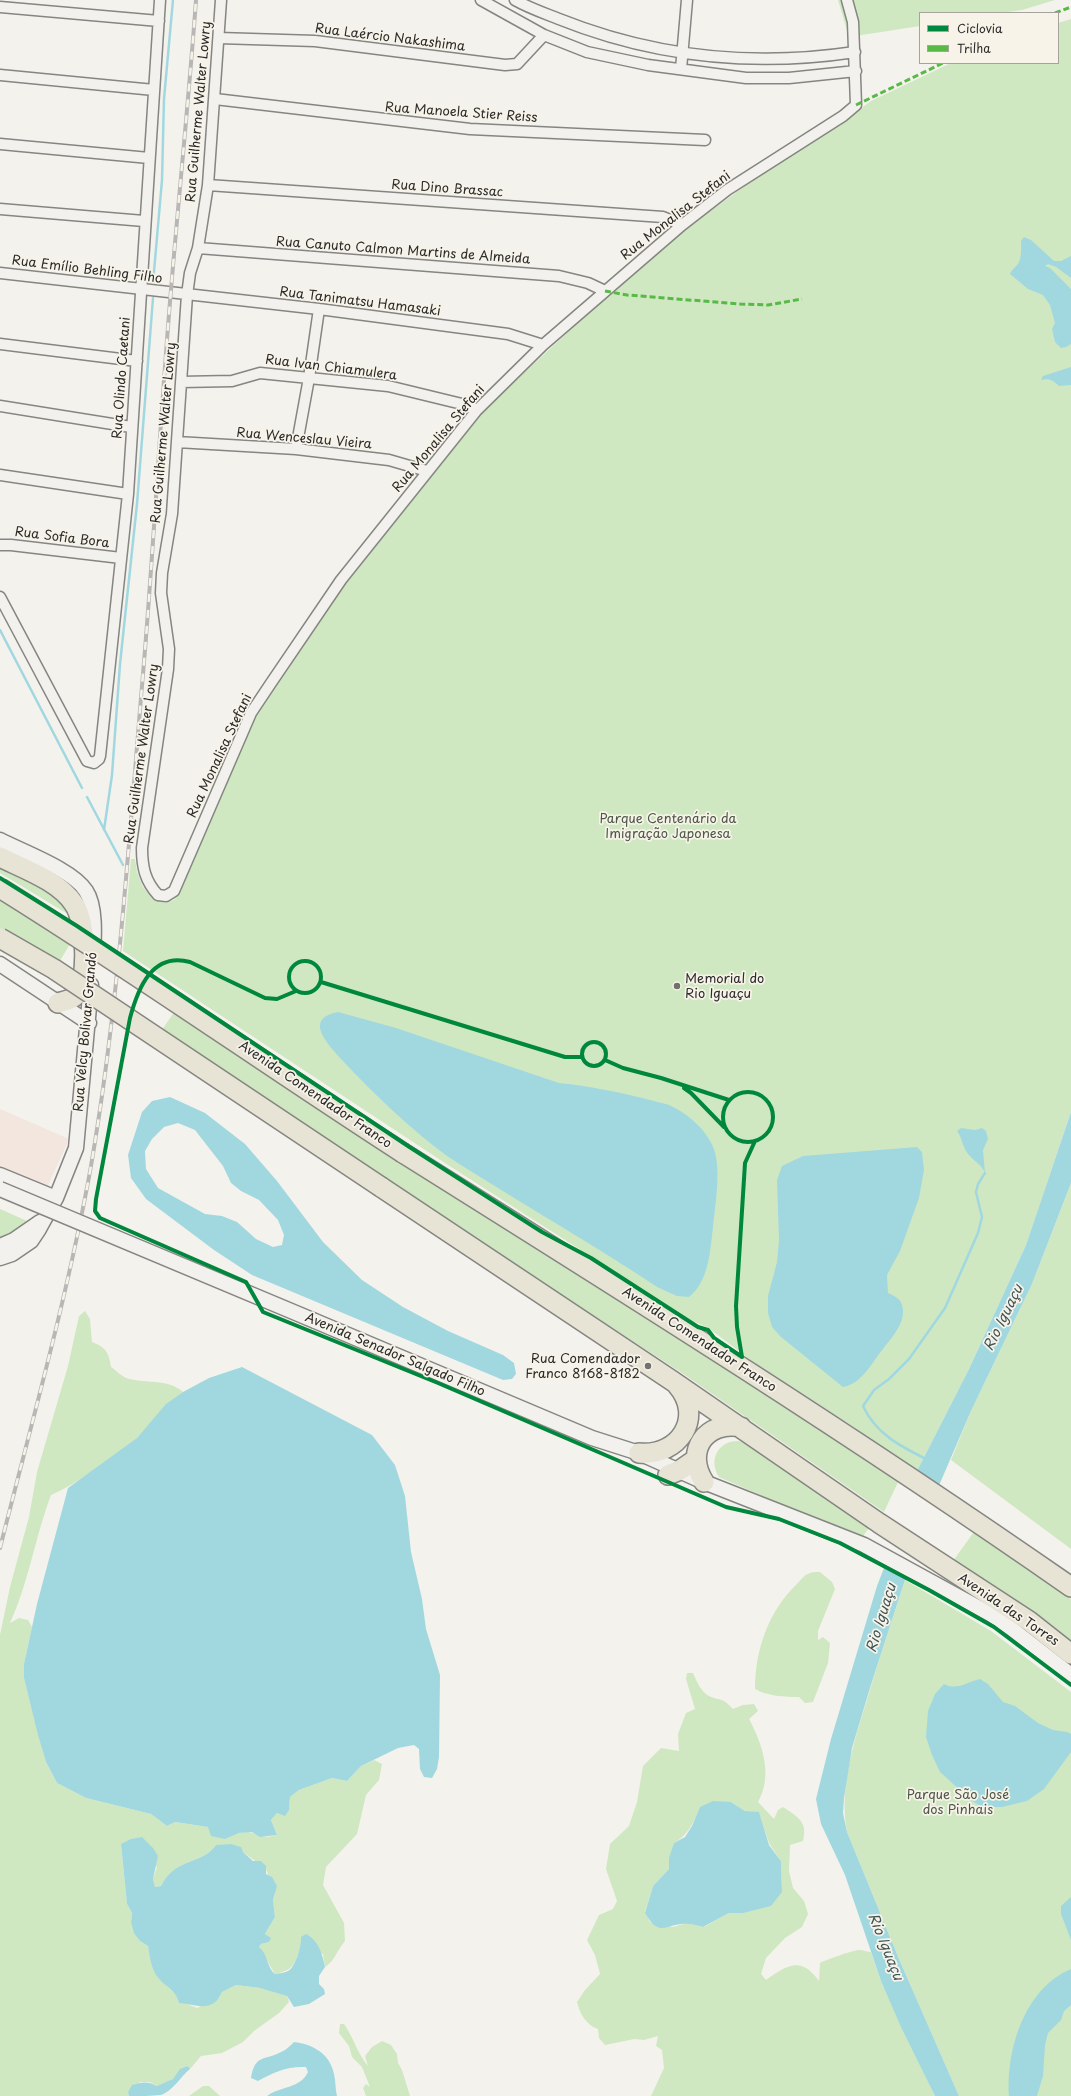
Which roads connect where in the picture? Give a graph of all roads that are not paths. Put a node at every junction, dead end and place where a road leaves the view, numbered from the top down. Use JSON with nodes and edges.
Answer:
{"nodes":[{"id":1,"x":160,"y":0,"type":"edge"},
{"id":2,"x":221,"y":0,"type":"edge"},
{"id":3,"x":481,"y":0,"type":"edge"},
{"id":4,"x":516,"y":0,"type":"edge"},
{"id":5,"x":687,"y":0,"type":"edge"},
{"id":6,"x":847,"y":0,"type":"edge"},
{"id":7,"x":0,"y":7,"type":"edge"},
{"id":8,"x":159,"y":21,"type":"junction"},
{"id":9,"x":544,"y":35,"type":"junction"},
{"id":10,"x":219,"y":38,"type":"junction"},
{"id":11,"x":855,"y":52,"type":"junction"},
{"id":12,"x":683,"y":54,"type":"junction"},
{"id":13,"x":681,"y":69,"type":"junction"},
{"id":14,"x":856,"y":71,"type":"junction"},
{"id":15,"x":0,"y":75,"type":"edge"},
{"id":16,"x":154,"y":90,"type":"junction"},
{"id":17,"x":215,"y":99,"type":"junction"},
{"id":18,"x":706,"y":140,"type":"dead end"},
{"id":19,"x":0,"y":144,"type":"edge"},
{"id":20,"x":149,"y":158,"type":"junction"},
{"id":21,"x":208,"y":185,"type":"junction"},
{"id":22,"x":0,"y":209,"type":"edge"},
{"id":23,"x":144,"y":221,"type":"junction"},
{"id":24,"x":682,"y":224,"type":"junction"},
{"id":25,"x":198,"y":248,"type":"junction"},
{"id":26,"x":0,"y":273,"type":"edge"},
{"id":27,"x":141,"y":290,"type":"junction"},
{"id":28,"x":605,"y":290,"type":"junction"},
{"id":29,"x":171,"y":293,"type":"joint"},
{"id":30,"x":187,"y":295,"type":"junction"},
{"id":31,"x":319,"y":309,"type":"junction"},
{"id":32,"x":0,"y":344,"type":"edge"},
{"id":33,"x":543,"y":345,"type":"junction"},
{"id":34,"x":137,"y":361,"type":"junction"},
{"id":35,"x":309,"y":378,"type":"junction"},
{"id":36,"x":181,"y":382,"type":"junction"},
{"id":37,"x":0,"y":406,"type":"edge"},
{"id":38,"x":477,"y":410,"type":"junction"},
{"id":39,"x":131,"y":427,"type":"junction"},
{"id":40,"x":177,"y":442,"type":"junction"},
{"id":41,"x":296,"y":449,"type":"junction"},
{"id":42,"x":427,"y":471,"type":"junction"},
{"id":43,"x":0,"y":474,"type":"edge"},
{"id":44,"x":128,"y":494,"type":"junction"},
{"id":45,"x":0,"y":545,"type":"edge"},
{"id":46,"x":121,"y":558,"type":"junction"},
{"id":47,"x":0,"y":597,"type":"edge"},
{"id":48,"x":0,"y":840,"type":"edge"},
{"id":49,"x":0,"y":857,"type":"edge"},
{"id":50,"x":0,"y":888,"type":"edge"},
{"id":51,"x":166,"y":896,"type":"joint"},
{"id":52,"x":0,"y":938,"type":"edge"},
{"id":53,"x":0,"y":964,"type":"edge"},
{"id":54,"x":89,"y":1006,"type":"junction"},
{"id":55,"x":65,"y":1007,"type":"junction"},
{"id":56,"x":88,"y":1023,"type":"junction"},
{"id":57,"x":0,"y":1175,"type":"edge"},
{"id":58,"x":0,"y":1189,"type":"edge"},
{"id":59,"x":56,"y":1198,"type":"junction"},
{"id":60,"x":44,"y":1219,"type":"junction"},
{"id":61,"x":0,"y":1246,"type":"edge"},
{"id":62,"x":0,"y":1258,"type":"edge"},
{"id":63,"x":671,"y":1380,"type":"junction"},
{"id":64,"x":741,"y":1427,"type":"junction"},
{"id":65,"x":592,"y":1438,"type":"junction"},
{"id":66,"x":639,"y":1453,"type":"junction"},
{"id":67,"x":696,"y":1459,"type":"junction"},
{"id":68,"x":674,"y":1472,"type":"junction"},
{"id":69,"x":704,"y":1482,"type":"junction"},
{"id":70,"x":744,"y":1497,"type":"junction"},
{"id":71,"x":1071,"y":1587,"type":"edge"},
{"id":72,"x":1071,"y":1654,"type":"edge"},
{"id":73,"x":1071,"y":1675,"type":"edge"}],
"edges":[{"from":1,"to":8,"type":"street","name":"Rua Olindo Caetani"},
{"from":2,"to":10,"type":"street","name":"Rua Guilherme Walter Lowry"},
{"from":3,"to":9,"type":"street"},
{"from":4,"to":12,"type":"street"},
{"from":5,"to":12,"type":"street"},
{"from":6,"to":11,"type":"street"},
{"from":7,"to":8,"type":"street"},
{"from":8,"to":16,"type":"street","name":"Rua Olindo Caetani"},
{"from":9,"to":10,"type":"street","name":"Rua Laércio Nakashima"},
{"from":9,"to":13,"type":"street"},
{"from":10,"to":17,"type":"street","name":"Rua Guilherme Walter Lowry"},
{"from":11,"to":12,"type":"street"},
{"from":11,"to":14,"type":"street"},
{"from":12,"to":13,"type":"street"},
{"from":13,"to":14,"type":"street"},
{"from":14,"to":24,"type":"street","name":"Rua Monalisa Stefani"},
{"from":15,"to":16,"type":"street"},
{"from":16,"to":20,"type":"street","name":"Rua Olindo Caetani"},
{"from":17,"to":18,"type":"street","name":"Rua Manoela Stier Reiss"},
{"from":17,"to":21,"type":"street","name":"Rua Guilherme Walter Lowry"},
{"from":19,"to":20,"type":"street"},
{"from":20,"to":23,"type":"street","name":"Rua Olindo Caetani"},
{"from":21,"to":24,"type":"street","name":"Rua Dino Brassac"},
{"from":21,"to":25,"type":"street","name":"Rua Guilherme Walter Lowry"},
{"from":22,"to":23,"type":"street"},
{"from":23,"to":27,"type":"street","name":"Rua Olindo Caetani"},
{"from":24,"to":28,"type":"street","name":"Rua Monalisa Stefani"},
{"from":25,"to":28,"type":"street","name":"Rua Canuto Calmon Martins de Almeida"},
{"from":25,"to":30,"type":"street","name":"Rua Guilherme Walter Lowry"},
{"from":26,"to":27,"type":"street","name":"Rua Emílio Behling Filho"},
{"from":27,"to":29,"type":"street","name":"Rua Emílio Behling Filho"},
{"from":27,"to":34,"type":"street","name":"Rua Olindo Caetani"},
{"from":28,"to":33,"type":"street","name":"Rua Monalisa Stefani"},
{"from":29,"to":30,"type":"street","name":"Rua Tanimatsu Hamasaki"},
{"from":30,"to":31,"type":"street","name":"Rua Tanimatsu Hamasaki"},
{"from":30,"to":36,"type":"street","name":"Rua Guilherme Walter Lowry"},
{"from":31,"to":33,"type":"street","name":"Rua Tanimatsu Hamasaki"},
{"from":31,"to":35,"type":"street"},
{"from":32,"to":34,"type":"street"},
{"from":33,"to":38,"type":"street","name":"Rua Monalisa Stefani"},
{"from":34,"to":39,"type":"street","name":"Rua Olindo Caetani"},
{"from":35,"to":36,"type":"street","name":"Rua Ivan Chiamulera"},
{"from":35,"to":38,"type":"street","name":"Rua Ivan Chiamulera"},
{"from":35,"to":41,"type":"street"},
{"from":36,"to":40,"type":"street","name":"Rua Guilherme Walter Lowry"},
{"from":37,"to":39,"type":"street"},
{"from":38,"to":42,"type":"street","name":"Rua Monalisa Stefani"},
{"from":39,"to":44,"type":"street","name":"Rua Olindo Caetani"},
{"from":40,"to":41,"type":"street","name":"Rua Wenceslau Vieira"},
{"from":40,"to":51,"type":"street","name":"Rua Guilherme Walter Lowry"},
{"from":41,"to":42,"type":"street","name":"Rua Wenceslau Vieira"},
{"from":42,"to":51,"type":"street","name":"Rua Monalisa Stefani"},
{"from":43,"to":44,"type":"street"},
{"from":44,"to":46,"type":"street","name":"Rua Olindo Caetani"},
{"from":45,"to":46,"type":"street","name":"Rua Sofia Bora"},
{"from":46,"to":47,"type":"street","name":"Rua Olindo Caetani"},
{"from":48,"to":54,"type":"main road","name":"Rua Velcy Bolivar Grandó"},
{"from":49,"to":55,"type":"highway"},
{"from":50,"to":71,"type":"highway","name":"Avenida Comendador Franco","bridge":true},
{"from":52,"to":63,"type":"highway","bridge":true},
{"from":53,"to":55,"type":"main road"},
{"from":54,"to":55,"type":"main road"},
{"from":54,"to":56,"type":"main road","name":"Rua Velcy Bolivar Grandó"},
{"from":55,"to":56,"type":"main road"},
{"from":56,"to":59,"type":"main road","name":"Rua Velcy Bolivar Grandó"},
{"from":57,"to":59,"type":"main road"},
{"from":58,"to":65,"type":"main road","name":"Avenida Senador Salgado Filho","bridge":true},
{"from":59,"to":60,"type":"main road","name":"Rua Velcy Bolivar Grandó"},
{"from":60,"to":61,"type":"main road","name":"Rua Velcy Bolivar Grandó"},
{"from":60,"to":62,"type":"main road","name":"Rua Velcy Bolivar Grandó"},
{"from":63,"to":64,"type":"highway"},
{"from":63,"to":66,"type":"highway"},
{"from":64,"to":67,"type":"highway"},
{"from":64,"to":72,"type":"highway","name":"Avenida das Torres"},
{"from":65,"to":66,"type":"main road","name":"Avenida Senador Salgado Filho"},
{"from":65,"to":68,"type":"main road","name":"Avenida Senador Salgado Filho"},
{"from":66,"to":68,"type":"main road","name":"Avenida Senador Salgado Filho"},
{"from":67,"to":68,"type":"highway"},
{"from":67,"to":69,"type":"highway"},
{"from":68,"to":69,"type":"main road","name":"Avenida Senador Salgado Filho"},
{"from":68,"to":70,"type":"main road","name":"Avenida Senador Salgado Filho"},
{"from":69,"to":70,"type":"main road","name":"Avenida Senador Salgado Filho"},
{"from":70,"to":73,"type":"main road","name":"Avenida Senador Salgado Filho"}]}
